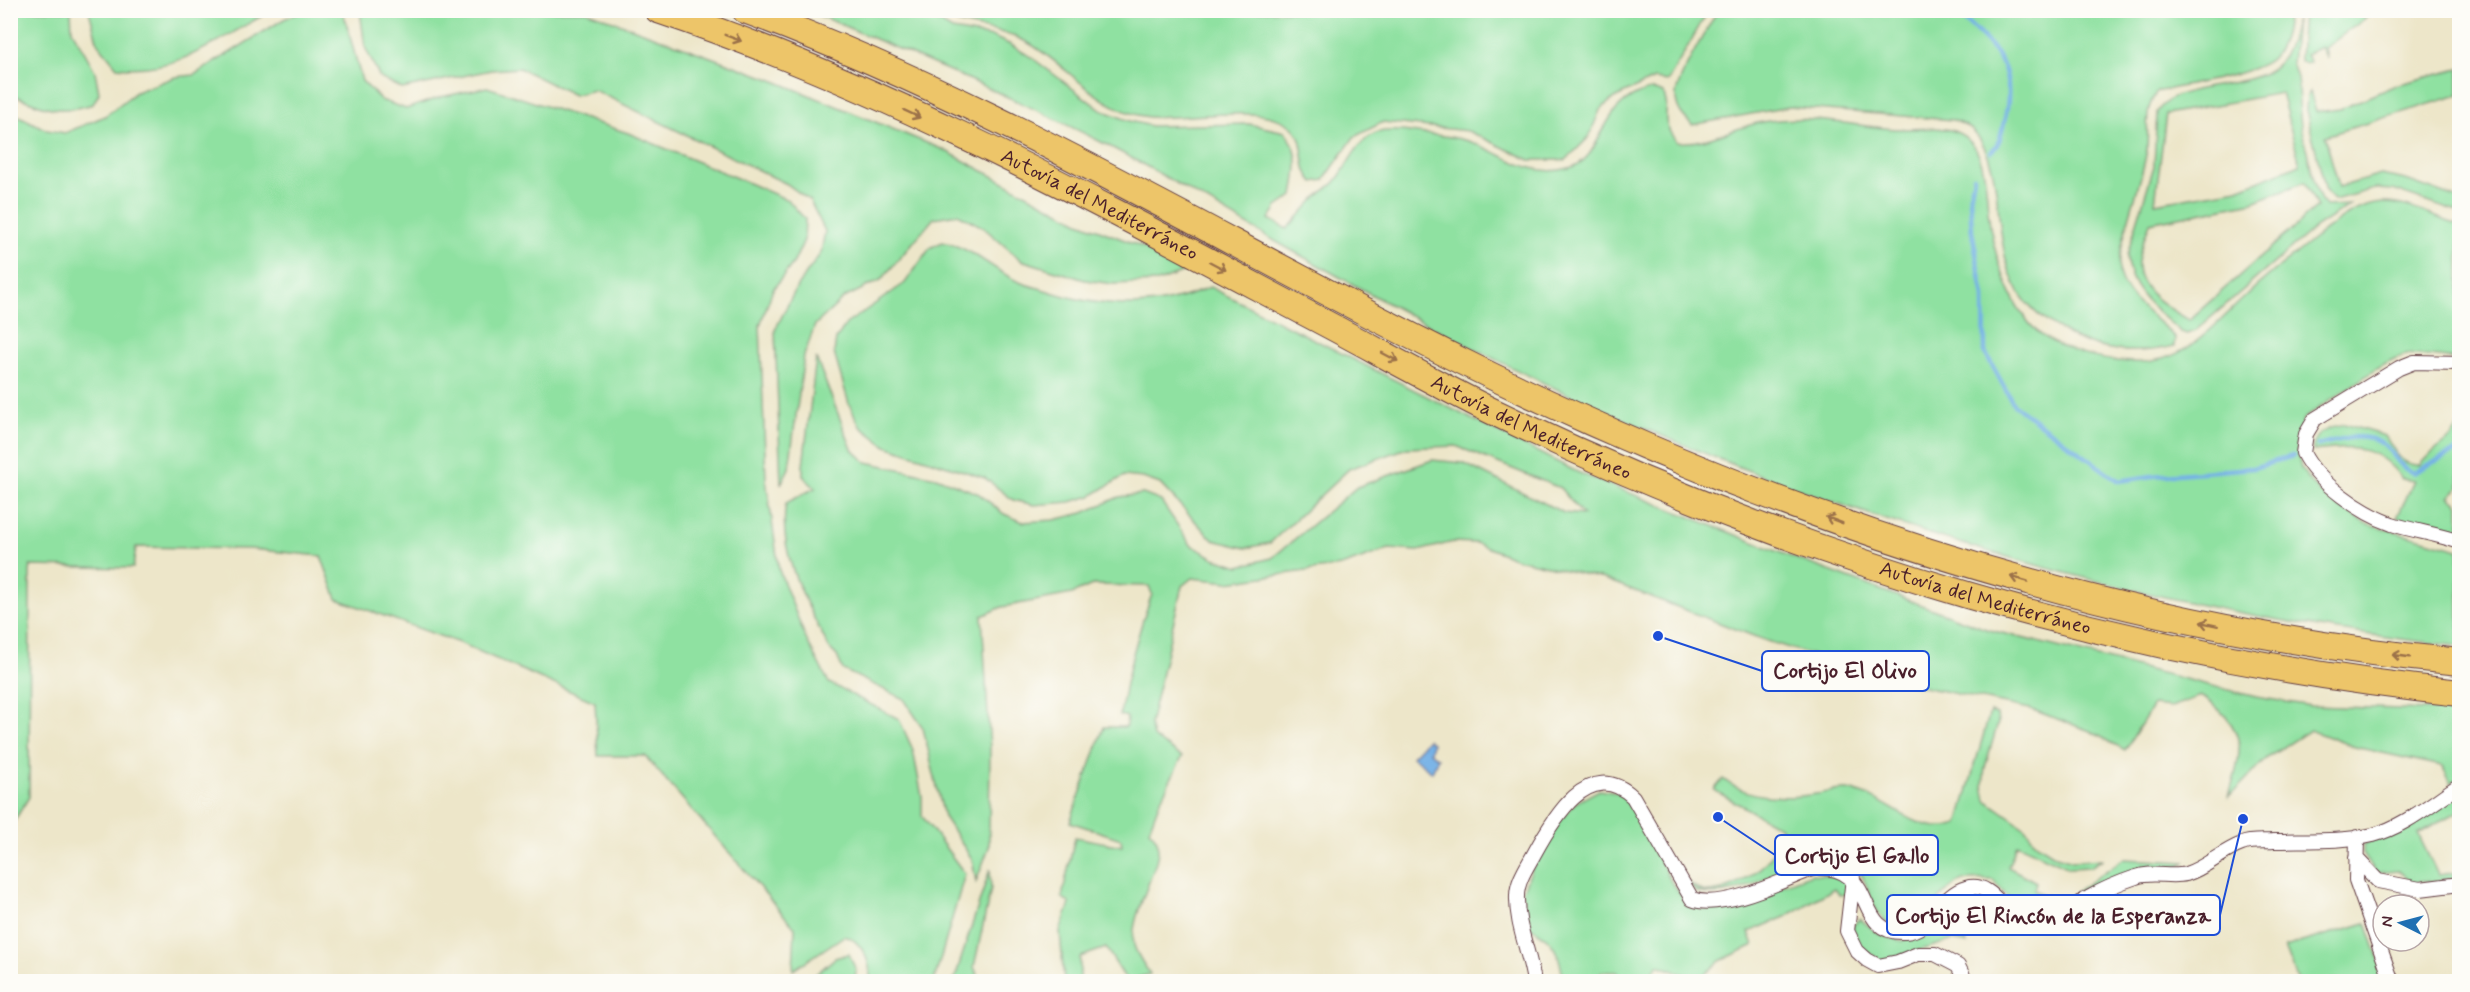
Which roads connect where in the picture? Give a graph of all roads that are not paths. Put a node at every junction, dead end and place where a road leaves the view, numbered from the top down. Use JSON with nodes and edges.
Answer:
{"nodes":[{"id":1,"x":658,"y":10,"type":"edge"},
{"id":2,"x":745,"y":10,"type":"edge"},
{"id":3,"x":2460,"y":363,"type":"edge"},
{"id":4,"x":2460,"y":542,"type":"edge"},
{"id":5,"x":2460,"y":662,"type":"edge"},
{"id":6,"x":2460,"y":693,"type":"edge"},
{"id":7,"x":2460,"y":785,"type":"edge"},
{"id":8,"x":2357,"y":837,"type":"junction"},
{"id":9,"x":2356,"y":858,"type":"junction"},
{"id":10,"x":1853,"y":878,"type":"junction"},
{"id":11,"x":2460,"y":884,"type":"edge"},
{"id":12,"x":1534,"y":981,"type":"edge"},
{"id":13,"x":1966,"y":981,"type":"edge"},
{"id":14,"x":2392,"y":981,"type":"edge"}],
"edges":[{"from":1,"to":6,"type":"highway","name":"Autovía del Mediterráneo","one_way":true},
{"from":5,"to":2,"type":"highway","name":"Autovía del Mediterráneo","one_way":true},
{"from":3,"to":4,"type":"street"},
{"from":7,"to":8,"type":"street"},
{"from":8,"to":9,"type":"street"},
{"from":8,"to":10,"type":"street"},
{"from":9,"to":11,"type":"street"},
{"from":9,"to":14,"type":"street"},
{"from":10,"to":12,"type":"street"},
{"from":10,"to":13,"type":"street"}]}
